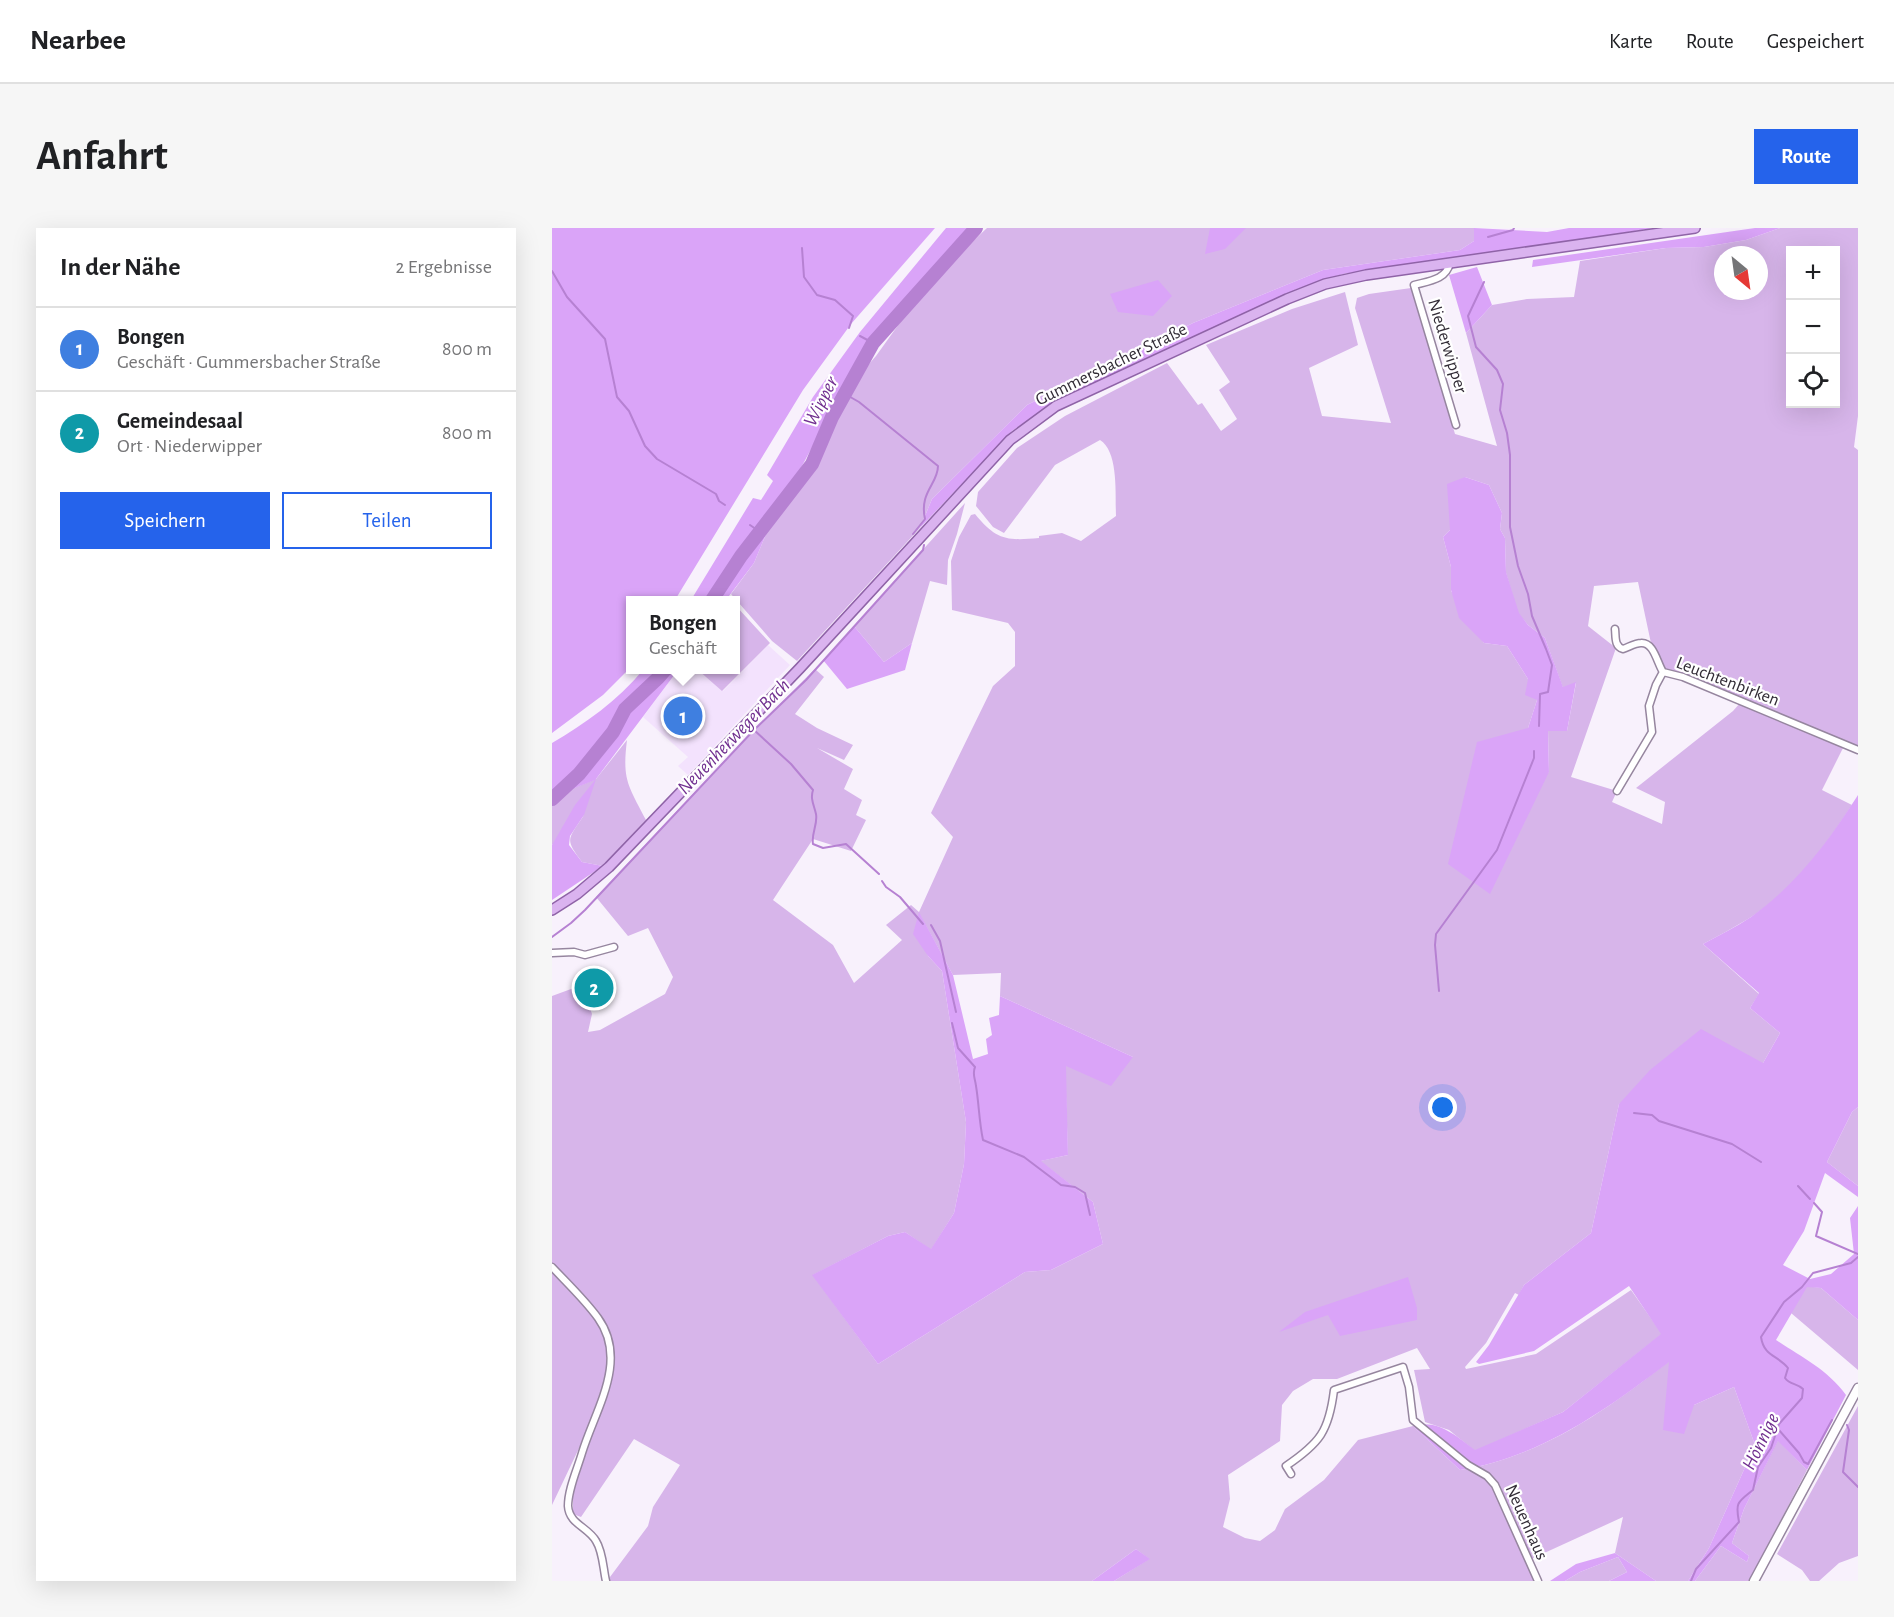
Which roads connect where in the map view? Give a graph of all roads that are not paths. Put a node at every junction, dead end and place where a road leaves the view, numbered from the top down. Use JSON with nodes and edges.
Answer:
{"nodes":[{"id":1,"x":1695,"y":228,"type":"edge"},
{"id":2,"x":1450,"y":263,"type":"junction"},
{"id":3,"x":1456,"y":425,"type":"dead end"},
{"id":4,"x":1615,"y":628,"type":"dead end"},
{"id":5,"x":1663,"y":672,"type":"junction"},
{"id":6,"x":1858,"y":750,"type":"edge"},
{"id":7,"x":1617,"y":791,"type":"dead end"},
{"id":8,"x":552,"y":910,"type":"edge"},
{"id":9,"x":614,"y":947,"type":"dead end"},
{"id":10,"x":552,"y":953,"type":"edge"},
{"id":11,"x":552,"y":1267,"type":"edge"},
{"id":12,"x":1858,"y":1388,"type":"edge"},
{"id":13,"x":1291,"y":1474,"type":"dead end"},
{"id":14,"x":606,"y":1581,"type":"edge"},
{"id":15,"x":1538,"y":1581,"type":"edge"},
{"id":16,"x":1754,"y":1581,"type":"edge"}],
"edges":[{"from":1,"to":2,"type":"main road","name":"Gummersbacher Straße"},
{"from":2,"to":3,"type":"street","name":"Niederwipper"},
{"from":2,"to":8,"type":"main road","name":"Gummersbacher Straße"},
{"from":4,"to":5,"type":"street","name":"Leuchtenbirken"},
{"from":5,"to":6,"type":"street","name":"Leuchtenbirken"},
{"from":5,"to":7,"type":"street"},
{"from":9,"to":10,"type":"street"},
{"from":11,"to":14,"type":"street"},
{"from":12,"to":16,"type":"main road"},
{"from":13,"to":15,"type":"street","name":"Neuenhaus"}]}
